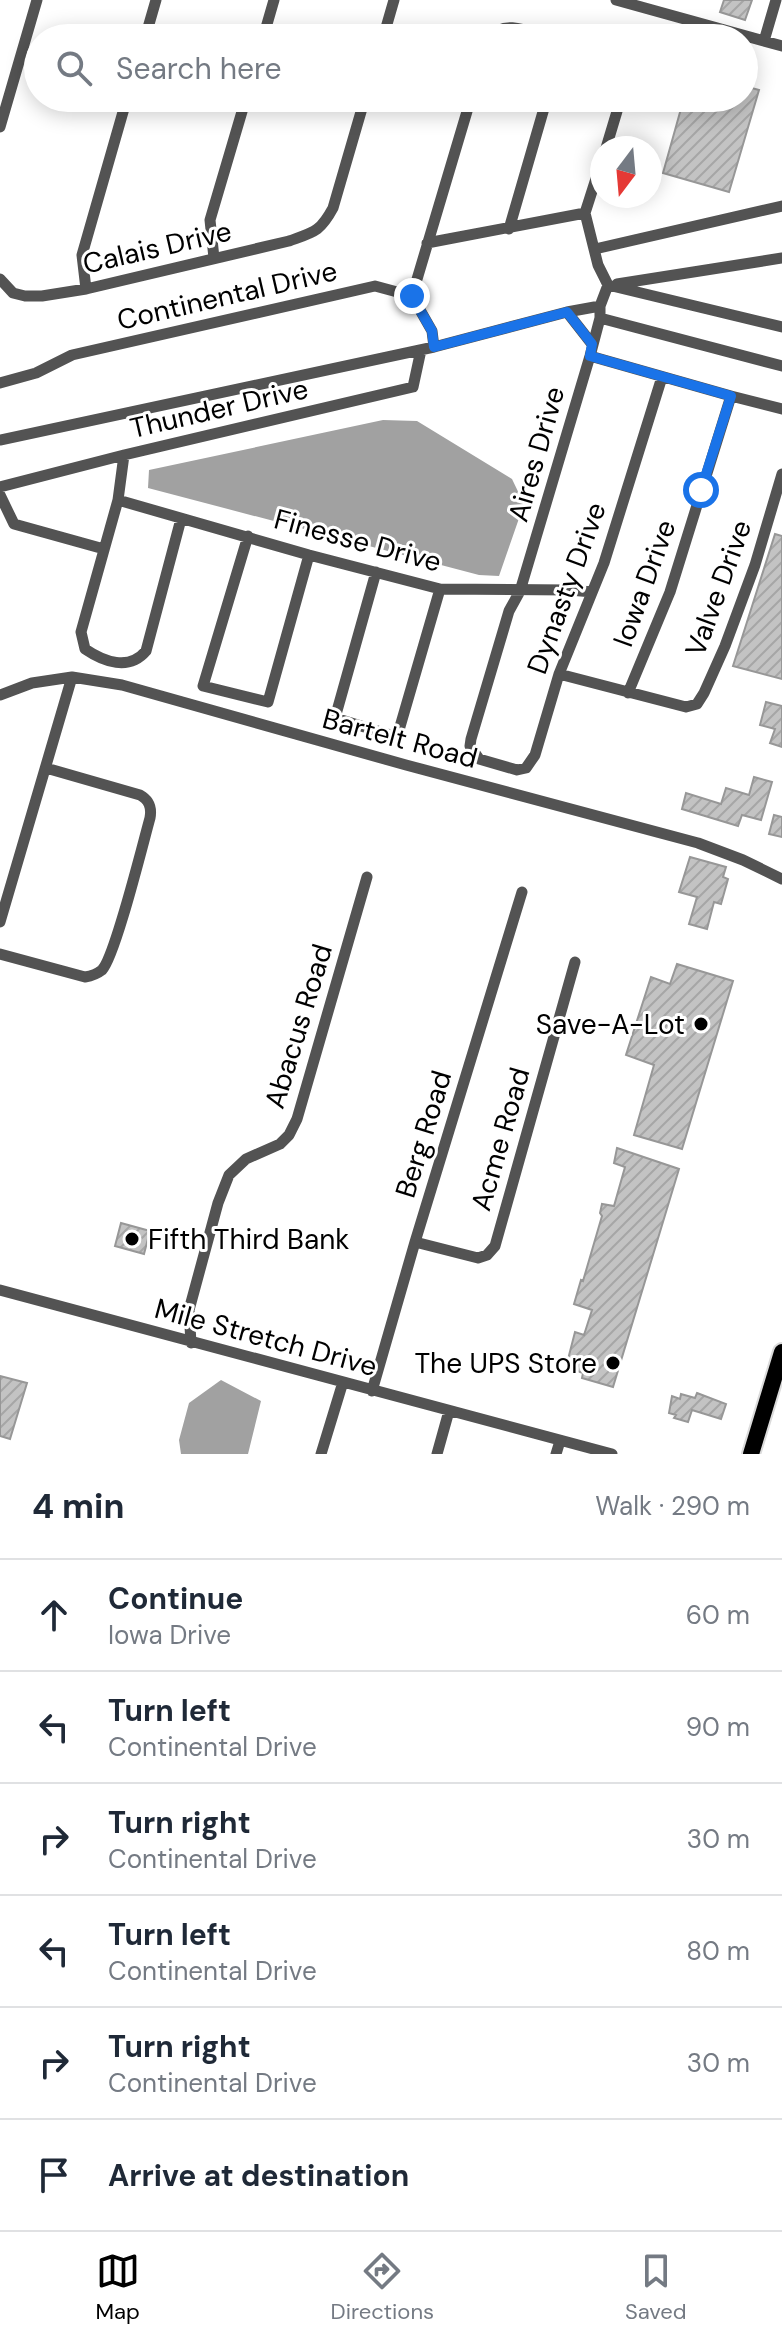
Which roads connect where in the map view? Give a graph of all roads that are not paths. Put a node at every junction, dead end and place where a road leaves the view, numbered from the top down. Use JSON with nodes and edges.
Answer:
{"nodes":[{"id":1,"x":37,"y":0,"type":"edge"},
{"id":2,"x":156,"y":0,"type":"edge"},
{"id":3,"x":274,"y":0,"type":"edge"},
{"id":4,"x":394,"y":0,"type":"edge"},
{"id":5,"x":616,"y":0,"type":"edge"},
{"id":6,"x":776,"y":0,"type":"edge"},
{"id":7,"x":645,"y":4,"type":"edge"},
{"id":8,"x":30,"y":24,"type":"edge"},
{"id":9,"x":149,"y":24,"type":"edge"},
{"id":10,"x":267,"y":24,"type":"edge"},
{"id":11,"x":387,"y":24,"type":"edge"},
{"id":12,"x":709,"y":24,"type":"edge"},
{"id":13,"x":758,"y":39,"type":"edge"},
{"id":14,"x":764,"y":41,"type":"junction"},
{"id":15,"x":24,"y":45,"type":"edge"},
{"id":16,"x":782,"y":46,"type":"edge"},
{"id":17,"x":123,"y":112,"type":"edge"},
{"id":18,"x":242,"y":112,"type":"edge"},
{"id":19,"x":361,"y":112,"type":"edge"},
{"id":20,"x":467,"y":112,"type":"edge"},
{"id":21,"x":543,"y":112,"type":"edge"},
{"id":22,"x":617,"y":112,"type":"edge"},
{"id":23,"x":0,"y":127,"type":"edge"},
{"id":24,"x":610,"y":136,"type":"edge"},
{"id":25,"x":590,"y":197,"type":"edge"},
{"id":26,"x":782,"y":206,"type":"edge"},
{"id":27,"x":585,"y":213,"type":"junction"},
{"id":28,"x":509,"y":229,"type":"junction"},
{"id":29,"x":427,"y":243,"type":"junction"},
{"id":30,"x":595,"y":249,"type":"junction"},
{"id":31,"x":214,"y":258,"type":"junction"},
{"id":32,"x":782,"y":258,"type":"edge"},
{"id":33,"x":0,"y":279,"type":"edge"},
{"id":34,"x":608,"y":285,"type":"junction"},
{"id":35,"x":86,"y":289,"type":"junction"},
{"id":36,"x":412,"y":296,"type":"junction"},
{"id":37,"x":567,"y":312,"type":"junction"},
{"id":38,"x":600,"y":312,"type":"junction"},
{"id":39,"x":782,"y":327,"type":"edge"},
{"id":40,"x":434,"y":347,"type":"junction"},
{"id":41,"x":421,"y":350,"type":"junction"},
{"id":42,"x":591,"y":350,"type":"junction"},
{"id":43,"x":782,"y":366,"type":"edge"},
{"id":44,"x":662,"y":377,"type":"junction"},
{"id":45,"x":0,"y":383,"type":"edge"},
{"id":46,"x":731,"y":396,"type":"junction"},
{"id":47,"x":782,"y":409,"type":"edge"},
{"id":48,"x":0,"y":440,"type":"edge"},
{"id":49,"x":124,"y":455,"type":"junction"},
{"id":50,"x":782,"y":474,"type":"edge"},
{"id":51,"x":0,"y":487,"type":"edge"},
{"id":52,"x":0,"y":495,"type":"edge"},
{"id":53,"x":118,"y":500,"type":"junction"},
{"id":54,"x":181,"y":519,"type":"junction"},
{"id":55,"x":248,"y":536,"type":"junction"},
{"id":56,"x":104,"y":549,"type":"junction"},
{"id":57,"x":309,"y":555,"type":"junction"},
{"id":58,"x":376,"y":572,"type":"junction"},
{"id":59,"x":440,"y":589,"type":"junction"},
{"id":60,"x":520,"y":591,"type":"junction"},
{"id":61,"x":592,"y":592,"type":"junction"},
{"id":62,"x":559,"y":674,"type":"junction"},
{"id":63,"x":72,"y":677,"type":"junction"},
{"id":64,"x":628,"y":693,"type":"junction"},
{"id":65,"x":0,"y":695,"type":"edge"},
{"id":66,"x":479,"y":759,"type":"joint"},
{"id":67,"x":46,"y":768,"type":"junction"},
{"id":68,"x":367,"y":877,"type":"dead end"},
{"id":69,"x":782,"y":879,"type":"edge"},
{"id":70,"x":522,"y":892,"type":"dead end"},
{"id":71,"x":0,"y":922,"type":"edge"},
{"id":72,"x":0,"y":954,"type":"edge"},
{"id":73,"x":575,"y":962,"type":"dead end"},
{"id":74,"x":415,"y":1242,"type":"junction"},
{"id":75,"x":0,"y":1290,"type":"edge"},
{"id":76,"x":191,"y":1343,"type":"junction"},
{"id":77,"x":782,"y":1352,"type":"edge"},
{"id":78,"x":343,"y":1382,"type":"junction"},
{"id":79,"x":372,"y":1391,"type":"junction"},
{"id":80,"x":449,"y":1411,"type":"junction"},
{"id":81,"x":560,"y":1441,"type":"junction"},
{"id":82,"x":321,"y":1454,"type":"edge"},
{"id":83,"x":437,"y":1454,"type":"edge"},
{"id":84,"x":556,"y":1454,"type":"edge"},
{"id":85,"x":612,"y":1454,"type":"edge"},
{"id":86,"x":751,"y":1454,"type":"edge"}],
"edges":[{"from":1,"to":8,"type":"street"},
{"from":2,"to":9,"type":"street"},
{"from":3,"to":10,"type":"street"},
{"from":4,"to":11,"type":"street"},
{"from":5,"to":7,"type":"street"},
{"from":6,"to":14,"type":"street"},
{"from":7,"to":12,"type":"street"},
{"from":13,"to":14,"type":"street"},
{"from":14,"to":16,"type":"street"},
{"from":15,"to":23,"type":"street"},
{"from":17,"to":35,"type":"street"},
{"from":18,"to":31,"type":"street"},
{"from":19,"to":31,"type":"street","name":"Calais Drive"},
{"from":20,"to":29,"type":"street"},
{"from":21,"to":28,"type":"street"},
{"from":22,"to":24,"type":"street"},
{"from":25,"to":27,"type":"street"},
{"from":26,"to":30,"type":"street"},
{"from":27,"to":28,"type":"street"},
{"from":27,"to":30,"type":"street"},
{"from":28,"to":29,"type":"street"},
{"from":29,"to":36,"type":"street"},
{"from":30,"to":34,"type":"street"},
{"from":31,"to":35,"type":"street","name":"Calais Drive"},
{"from":32,"to":34,"type":"street"},
{"from":33,"to":35,"type":"street","name":"Calais Drive"},
{"from":34,"to":38,"type":"street","name":"Aires Drive"},
{"from":34,"to":39,"type":"street"},
{"from":36,"to":40,"type":"street"},
{"from":36,"to":45,"type":"street","name":"Continental Drive"},
{"from":37,"to":38,"type":"street"},
{"from":37,"to":40,"type":"street"},
{"from":37,"to":42,"type":"street"},
{"from":38,"to":42,"type":"street","name":"Aires Drive"},
{"from":38,"to":43,"type":"street"},
{"from":40,"to":41,"type":"street"},
{"from":41,"to":48,"type":"street"},
{"from":41,"to":49,"type":"street","name":"Thunder Drive"},
{"from":42,"to":44,"type":"street"},
{"from":42,"to":60,"type":"street","name":"Aires Drive"},
{"from":44,"to":46,"type":"street"},
{"from":44,"to":61,"type":"street","name":"Dynasty Drive"},
{"from":46,"to":47,"type":"street"},
{"from":46,"to":64,"type":"street","name":"Iowa Drive"},
{"from":49,"to":51,"type":"street","name":"Thunder Drive"},
{"from":49,"to":53,"type":"street"},
{"from":50,"to":64,"type":"street","name":"Valve Drive"},
{"from":52,"to":56,"type":"street"},
{"from":53,"to":54,"type":"street","name":"Finesse Drive"},
{"from":53,"to":56,"type":"street"},
{"from":54,"to":55,"type":"street","name":"Finesse Drive"},
{"from":54,"to":56,"type":"street"},
{"from":55,"to":57,"type":"street","name":"Finesse Drive"},
{"from":55,"to":57,"type":"street"},
{"from":57,"to":58,"type":"street","name":"Finesse Drive"},
{"from":58,"to":59,"type":"street","name":"Finesse Drive"},
{"from":58,"to":59,"type":"street"},
{"from":59,"to":60,"type":"street","name":"Finesse Drive"},
{"from":60,"to":61,"type":"street","name":"Finesse Drive"},
{"from":60,"to":66,"type":"street","name":"Aires Drive"},
{"from":61,"to":62,"type":"street","name":"Dynasty Drive"},
{"from":62,"to":64,"type":"street"},
{"from":62,"to":66,"type":"street","name":"Dynasty Drive"},
{"from":63,"to":65,"type":"street","name":"Bartelt Road"},
{"from":63,"to":67,"type":"street"},
{"from":63,"to":69,"type":"street","name":"Bartelt Road"},
{"from":67,"to":71,"type":"street"},
{"from":67,"to":72,"type":"street"},
{"from":68,"to":76,"type":"street","name":"Abacus Road"},
{"from":70,"to":74,"type":"street","name":"Berg Road"},
{"from":73,"to":74,"type":"street","name":"Acme Road"},
{"from":74,"to":79,"type":"street","name":"Berg Road"},
{"from":75,"to":76,"type":"street","name":"Mile Stretch Drive"},
{"from":76,"to":78,"type":"street","name":"Mile Stretch Drive"},
{"from":77,"to":86,"type":"highway"},
{"from":78,"to":79,"type":"street","name":"Mile Stretch Drive"},
{"from":78,"to":82,"type":"street"},
{"from":79,"to":80,"type":"street","name":"Mile Stretch Drive"},
{"from":80,"to":81,"type":"street","name":"Mile Stretch Drive"},
{"from":80,"to":83,"type":"street"},
{"from":81,"to":84,"type":"street"},
{"from":81,"to":85,"type":"street","name":"Mile Stretch Drive"}]}
